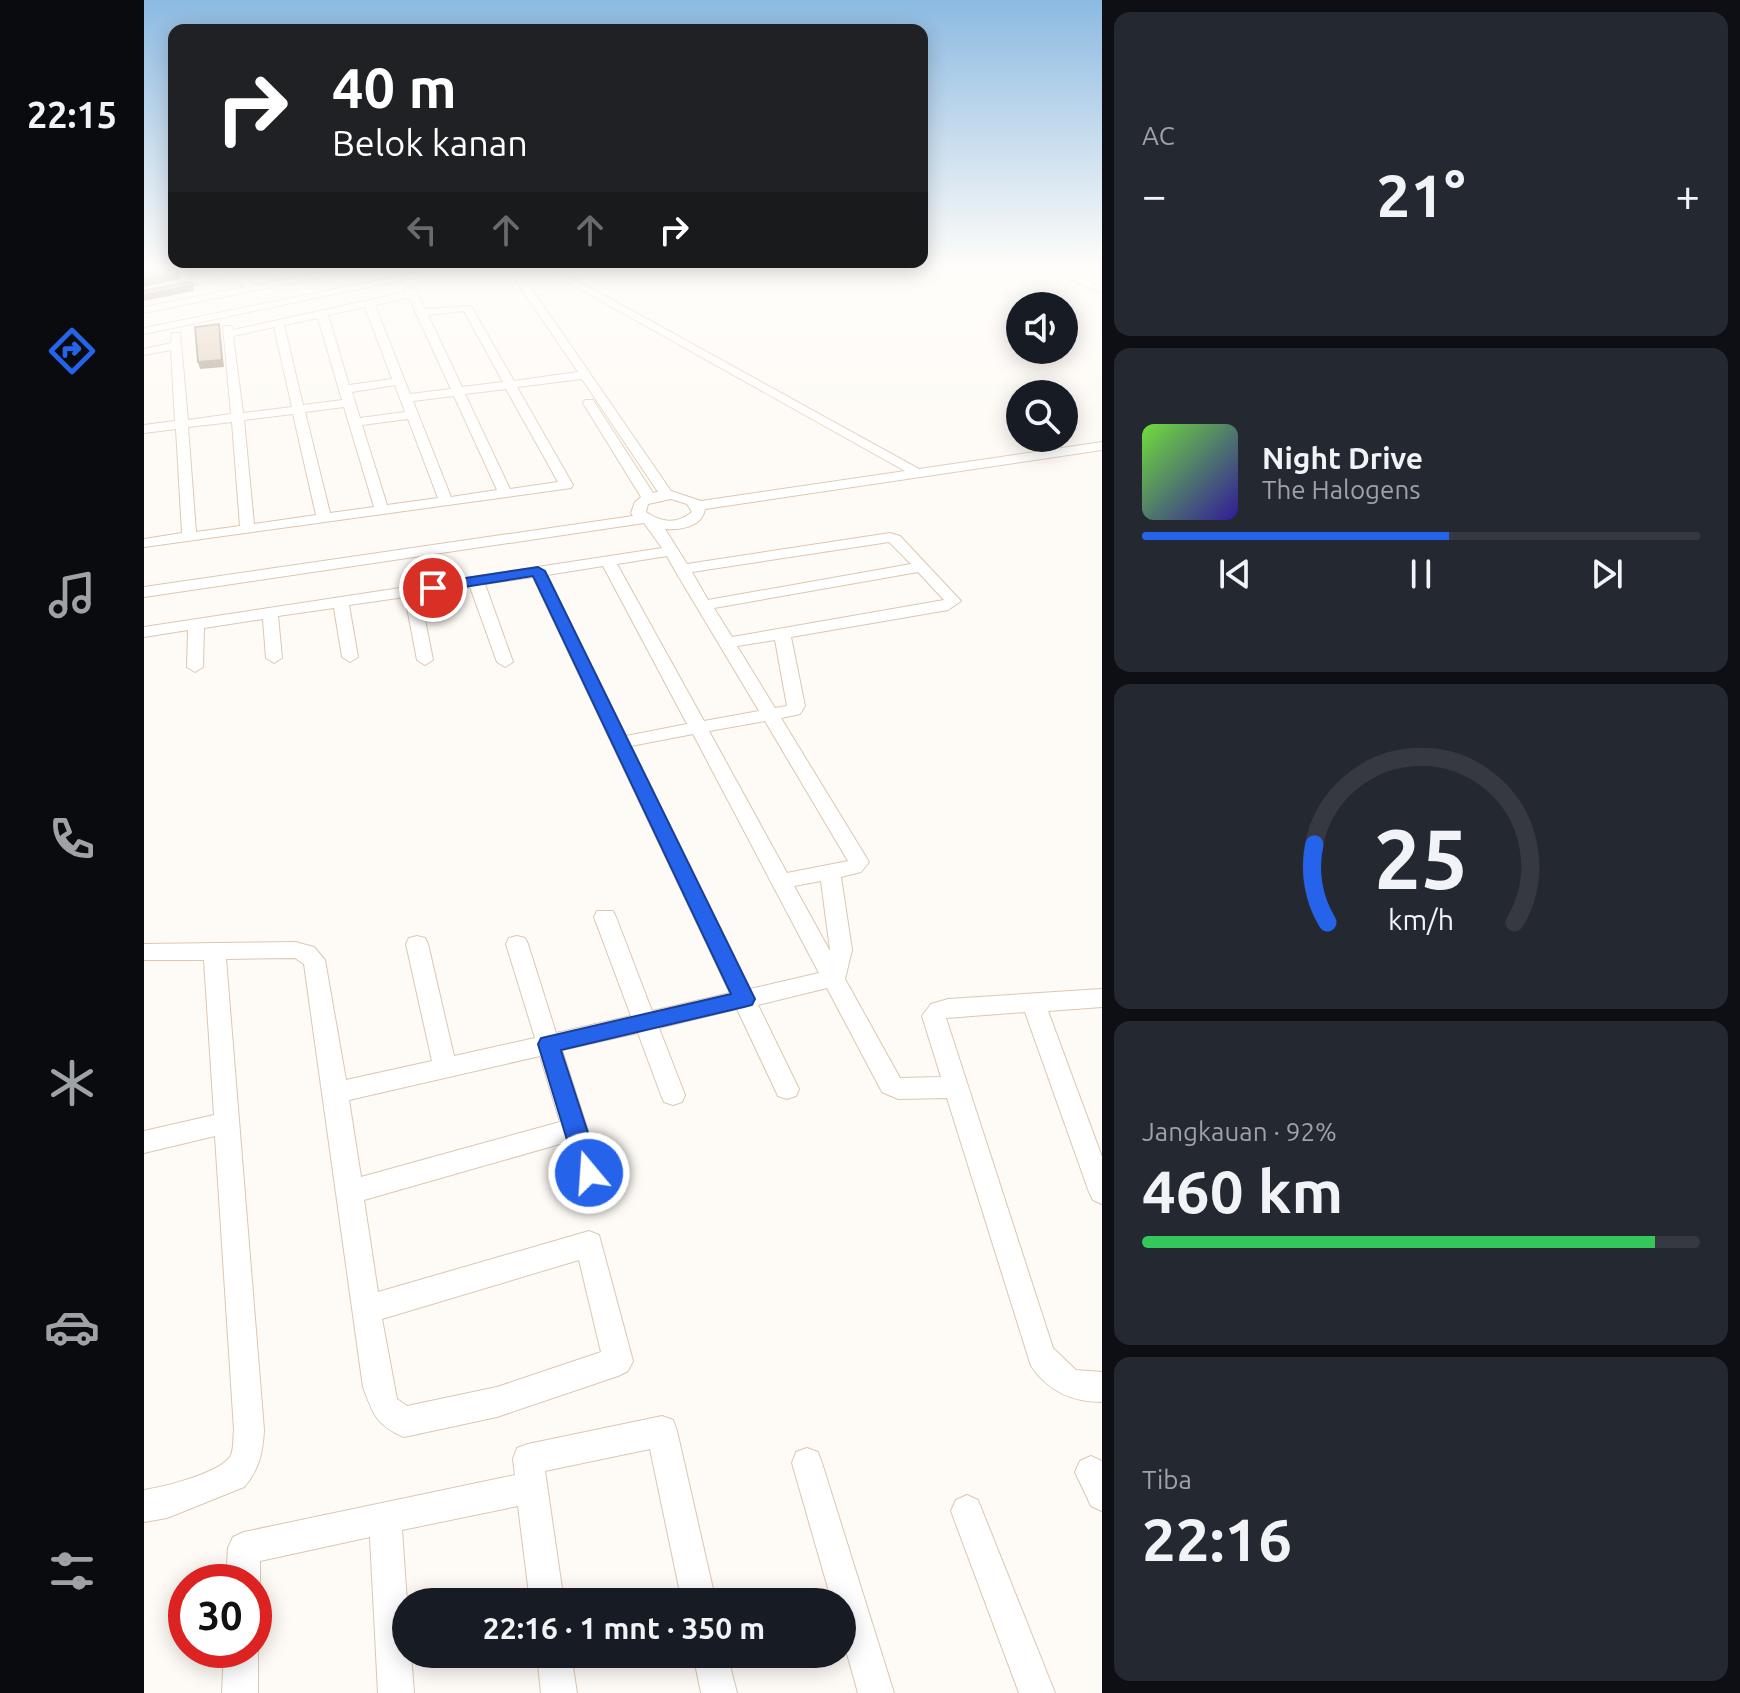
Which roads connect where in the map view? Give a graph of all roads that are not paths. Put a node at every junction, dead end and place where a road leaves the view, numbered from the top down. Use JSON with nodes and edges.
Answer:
{"nodes":[{"id":1,"x":176,"y":345,"type":"edge"},
{"id":2,"x":229,"y":345,"type":"edge"},
{"id":3,"x":283,"y":345,"type":"edge"},
{"id":4,"x":332,"y":345,"type":"edge"},
{"id":5,"x":386,"y":345,"type":"edge"},
{"id":6,"x":436,"y":345,"type":"edge"},
{"id":7,"x":488,"y":345,"type":"edge"},
{"id":8,"x":556,"y":345,"type":"edge"},
{"id":9,"x":560,"y":345,"type":"edge"},
{"id":10,"x":687,"y":345,"type":"edge"},
{"id":11,"x":579,"y":376,"type":"junction"},
{"id":12,"x":400,"y":381,"type":"junction"},
{"id":13,"x":510,"y":385,"type":"junction"},
{"id":14,"x":345,"y":389,"type":"junction"},
{"id":15,"x":457,"y":392,"type":"junction"},
{"id":16,"x":407,"y":398,"type":"junction"},
{"id":17,"x":350,"y":403,"type":"junction"},
{"id":18,"x":299,"y":410,"type":"junction"},
{"id":19,"x":413,"y":415,"type":"junction"},
{"id":20,"x":237,"y":418,"type":"junction"},
{"id":21,"x":355,"y":422,"type":"junction"},
{"id":22,"x":182,"y":425,"type":"junction"},
{"id":23,"x":144,"y":429,"type":"edge"},
{"id":24,"x":1102,"y":446,"type":"edge"},
{"id":25,"x":914,"y":471,"type":"junction"},
{"id":26,"x":506,"y":494,"type":"junction"},
{"id":27,"x":667,"y":495,"type":"junction"},
{"id":28,"x":446,"y":502,"type":"junction"},
{"id":29,"x":698,"y":506,"type":"junction"},
{"id":30,"x":382,"y":511,"type":"junction"},
{"id":31,"x":646,"y":512,"type":"junction"},
{"id":32,"x":324,"y":519,"type":"junction"},
{"id":33,"x":247,"y":529,"type":"junction"},
{"id":34,"x":189,"y":537,"type":"junction"},
{"id":35,"x":144,"y":543,"type":"edge"},
{"id":36,"x":672,"y":551,"type":"junction"},
{"id":37,"x":608,"y":561,"type":"junction"},
{"id":38,"x":922,"y":567,"type":"junction"},
{"id":39,"x":682,"y":569,"type":"junction"},
{"id":40,"x":538,"y":571,"type":"junction"},
{"id":41,"x":144,"y":580,"type":"edge"},
{"id":42,"x":476,"y":581,"type":"junction"},
{"id":43,"x":412,"y":591,"type":"junction"},
{"id":44,"x":144,"y":592,"type":"edge"},
{"id":45,"x":341,"y":602,"type":"junction"},
{"id":46,"x":704,"y":605,"type":"junction"},
{"id":47,"x":270,"y":613,"type":"junction"},
{"id":48,"x":196,"y":624,"type":"junction"},
{"id":49,"x":144,"y":632,"type":"edge"},
{"id":50,"x":782,"y":633,"type":"junction"},
{"id":51,"x":727,"y":643,"type":"junction"},
{"id":52,"x":350,"y":657,"type":"dead end"},
{"id":53,"x":274,"y":658,"type":"dead end"},
{"id":54,"x":425,"y":660,"type":"dead end"},
{"id":55,"x":505,"y":662,"type":"dead end"},
{"id":56,"x":195,"y":667,"type":"dead end"},
{"id":57,"x":771,"y":715,"type":"junction"},
{"id":58,"x":698,"y":728,"type":"junction"},
{"id":59,"x":622,"y":742,"type":"junction"},
{"id":60,"x":830,"y":870,"type":"junction"},
{"id":61,"x":782,"y":881,"type":"junction"},
{"id":62,"x":605,"y":917,"type":"dead end"},
{"id":63,"x":417,"y":944,"type":"dead end"},
{"id":64,"x":517,"y":944,"type":"dead end"},
{"id":65,"x":214,"y":949,"type":"junction"},
{"id":66,"x":144,"y":952,"type":"edge"},
{"id":67,"x":835,"y":978,"type":"junction"},
{"id":68,"x":1102,"y":998,"type":"edge"},
{"id":69,"x":744,"y":999,"type":"junction"},
{"id":70,"x":1033,"y":1001,"type":"junction"},
{"id":71,"x":645,"y":1022,"type":"junction"},
{"id":72,"x":548,"y":1044,"type":"junction"},
{"id":73,"x":445,"y":1068,"type":"junction"},
{"id":74,"x":956,"y":1087,"type":"junction"},
{"id":75,"x":787,"y":1089,"type":"dead end"},
{"id":76,"x":336,"y":1093,"type":"junction"},
{"id":77,"x":673,"y":1095,"type":"dead end"},
{"id":78,"x":226,"y":1123,"type":"junction"},
{"id":79,"x":575,"y":1129,"type":"junction"},
{"id":80,"x":144,"y":1142,"type":"edge"},
{"id":81,"x":350,"y":1192,"type":"junction"},
{"id":82,"x":1102,"y":1192,"type":"edge"},
{"id":83,"x":596,"y":1196,"type":"dead end"},
{"id":84,"x":368,"y":1309,"type":"junction"},
{"id":85,"x":1102,"y":1387,"type":"edge"},
{"id":86,"x":807,"y":1463,"type":"dead end"},
{"id":87,"x":532,"y":1487,"type":"junction"},
{"id":88,"x":144,"y":1506,"type":"edge"},
{"id":89,"x":967,"y":1511,"type":"dead end"},
{"id":90,"x":385,"y":1518,"type":"junction"},
{"id":91,"x":244,"y":1564,"type":"edge"},
{"id":92,"x":545,"y":1588,"type":"edge"},
{"id":93,"x":696,"y":1588,"type":"edge"},
{"id":94,"x":241,"y":1668,"type":"edge"},
{"id":95,"x":556,"y":1668,"type":"edge"},
{"id":96,"x":713,"y":1668,"type":"edge"},
{"id":97,"x":240,"y":1693,"type":"edge"},
{"id":98,"x":396,"y":1693,"type":"edge"},
{"id":99,"x":559,"y":1693,"type":"edge"},
{"id":100,"x":719,"y":1693,"type":"edge"},
{"id":101,"x":876,"y":1693,"type":"edge"},
{"id":102,"x":1037,"y":1693,"type":"edge"}],
"edges":[{"from":1,"to":22,"type":"street"},
{"from":2,"to":20,"type":"street"},
{"from":3,"to":18,"type":"street"},
{"from":4,"to":14,"type":"street"},
{"from":5,"to":12,"type":"street"},
{"from":6,"to":15,"type":"street"},
{"from":7,"to":13,"type":"street"},
{"from":8,"to":11,"type":"street"},
{"from":9,"to":11,"type":"street"},
{"from":10,"to":25,"type":"street"},
{"from":11,"to":13,"type":"street"},
{"from":11,"to":27,"type":"street"},
{"from":11,"to":31,"type":"street"},
{"from":12,"to":14,"type":"street"},
{"from":12,"to":16,"type":"street"},
{"from":13,"to":15,"type":"street"},
{"from":13,"to":26,"type":"street"},
{"from":14,"to":17,"type":"street"},
{"from":15,"to":16,"type":"street"},
{"from":15,"to":26,"type":"street"},
{"from":16,"to":19,"type":"street"},
{"from":17,"to":18,"type":"street"},
{"from":17,"to":21,"type":"street"},
{"from":18,"to":20,"type":"street"},
{"from":18,"to":32,"type":"street"},
{"from":19,"to":21,"type":"street"},
{"from":19,"to":28,"type":"street"},
{"from":20,"to":22,"type":"street"},
{"from":20,"to":33,"type":"street"},
{"from":21,"to":30,"type":"street"},
{"from":22,"to":23,"type":"street"},
{"from":22,"to":34,"type":"street"},
{"from":24,"to":25,"type":"street"},
{"from":25,"to":29,"type":"street"},
{"from":26,"to":28,"type":"street"},
{"from":27,"to":29,"type":"street"},
{"from":27,"to":31,"type":"street"},
{"from":28,"to":30,"type":"street"},
{"from":29,"to":31,"type":"street"},
{"from":30,"to":32,"type":"street"},
{"from":31,"to":36,"type":"street"},
{"from":31,"to":41,"type":"street"},
{"from":31,"to":44,"type":"street"},
{"from":32,"to":33,"type":"street"},
{"from":33,"to":34,"type":"street"},
{"from":34,"to":35,"type":"street"},
{"from":36,"to":37,"type":"street"},
{"from":36,"to":39,"type":"street"},
{"from":37,"to":40,"type":"street"},
{"from":37,"to":58,"type":"street"},
{"from":38,"to":39,"type":"street"},
{"from":38,"to":46,"type":"street"},
{"from":38,"to":50,"type":"street"},
{"from":39,"to":46,"type":"street"},
{"from":40,"to":42,"type":"street"},
{"from":40,"to":59,"type":"street"},
{"from":42,"to":43,"type":"street"},
{"from":42,"to":55,"type":"street"},
{"from":43,"to":45,"type":"street"},
{"from":43,"to":54,"type":"street"},
{"from":45,"to":47,"type":"street"},
{"from":45,"to":52,"type":"street"},
{"from":46,"to":51,"type":"street"},
{"from":47,"to":48,"type":"street"},
{"from":47,"to":53,"type":"street"},
{"from":48,"to":49,"type":"street"},
{"from":48,"to":56,"type":"street"},
{"from":50,"to":51,"type":"street"},
{"from":50,"to":57,"type":"street"},
{"from":51,"to":57,"type":"street"},
{"from":57,"to":58,"type":"street"},
{"from":57,"to":60,"type":"street"},
{"from":58,"to":59,"type":"street"},
{"from":58,"to":61,"type":"street"},
{"from":59,"to":69,"type":"street"},
{"from":60,"to":61,"type":"street"},
{"from":60,"to":67,"type":"street"},
{"from":61,"to":67,"type":"street"},
{"from":62,"to":71,"type":"street"},
{"from":63,"to":73,"type":"street"},
{"from":64,"to":72,"type":"street"},
{"from":65,"to":66,"type":"street"},
{"from":65,"to":76,"type":"street"},
{"from":65,"to":78,"type":"street"},
{"from":67,"to":69,"type":"street"},
{"from":67,"to":74,"type":"street"},
{"from":68,"to":70,"type":"street"},
{"from":69,"to":71,"type":"street"},
{"from":69,"to":75,"type":"street"},
{"from":70,"to":74,"type":"street"},
{"from":70,"to":82,"type":"street"},
{"from":71,"to":72,"type":"street"},
{"from":71,"to":77,"type":"street"},
{"from":72,"to":73,"type":"street"},
{"from":72,"to":79,"type":"street"},
{"from":73,"to":76,"type":"street"},
{"from":74,"to":85,"type":"street"},
{"from":76,"to":81,"type":"street"},
{"from":78,"to":80,"type":"street"},
{"from":78,"to":88,"type":"street"},
{"from":79,"to":81,"type":"street"},
{"from":79,"to":83,"type":"street"},
{"from":81,"to":84,"type":"street"},
{"from":84,"to":84,"type":"street"},
{"from":86,"to":101,"type":"street"},
{"from":87,"to":90,"type":"street"},
{"from":87,"to":92,"type":"street"},
{"from":87,"to":93,"type":"street"},
{"from":89,"to":102,"type":"street"},
{"from":90,"to":91,"type":"street"},
{"from":90,"to":98,"type":"street"},
{"from":94,"to":97,"type":"street"},
{"from":95,"to":99,"type":"street"},
{"from":96,"to":100,"type":"street"}]}
